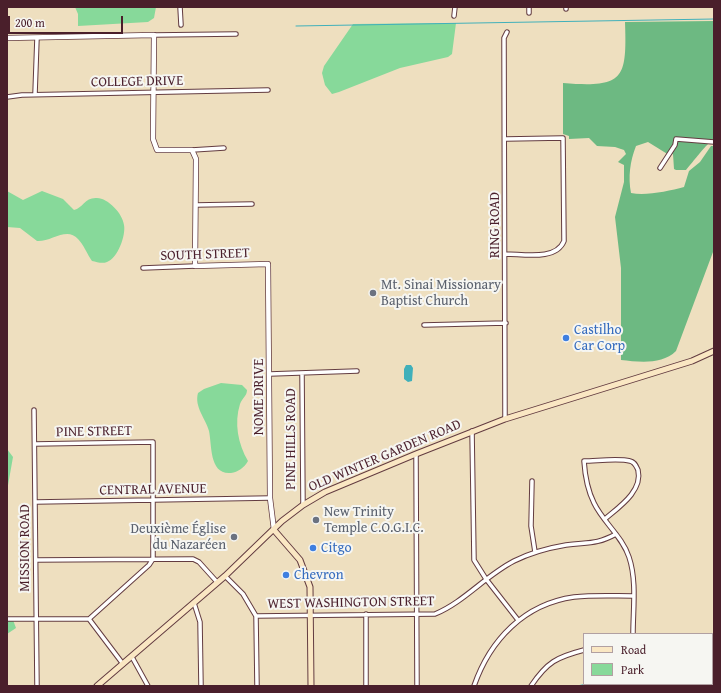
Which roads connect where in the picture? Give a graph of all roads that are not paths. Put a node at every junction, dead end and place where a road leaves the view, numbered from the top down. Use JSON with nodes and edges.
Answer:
{"nodes":[{"id":1,"x":180,"y":7,"type":"edge"},
{"id":2,"x":455,"y":7,"type":"edge"},
{"id":3,"x":529,"y":7,"type":"edge"},
{"id":4,"x":529,"y":13,"type":"dead end"},
{"id":5,"x":454,"y":16,"type":"dead end"},
{"id":6,"x":181,"y":25,"type":"dead end"},
{"id":7,"x":507,"y":32,"type":"dead end"},
{"id":8,"x":236,"y":34,"type":"dead end"},
{"id":9,"x":154,"y":35,"type":"junction"},
{"id":10,"x":7,"y":38,"type":"edge"},
{"id":11,"x":37,"y":38,"type":"junction"},
{"id":12,"x":268,"y":90,"type":"dead end"},
{"id":13,"x":154,"y":93,"type":"junction"},
{"id":14,"x":35,"y":94,"type":"junction"},
{"id":15,"x":7,"y":97,"type":"edge"},
{"id":16,"x":506,"y":139,"type":"junction"},
{"id":17,"x":714,"y":142,"type":"edge"},
{"id":18,"x":224,"y":148,"type":"dead end"},
{"id":19,"x":192,"y":150,"type":"junction"},
{"id":20,"x":660,"y":168,"type":"dead end"},
{"id":21,"x":252,"y":204,"type":"dead end"},
{"id":22,"x":196,"y":205,"type":"junction"},
{"id":23,"x":506,"y":254,"type":"junction"},
{"id":24,"x":268,"y":264,"type":"joint"},
{"id":25,"x":195,"y":266,"type":"junction"},
{"id":26,"x":143,"y":268,"type":"dead end"},
{"id":27,"x":506,"y":323,"type":"junction"},
{"id":28,"x":424,"y":325,"type":"dead end"},
{"id":29,"x":714,"y":351,"type":"edge"},
{"id":30,"x":357,"y":371,"type":"dead end"},
{"id":31,"x":302,"y":373,"type":"junction"},
{"id":32,"x":270,"y":374,"type":"junction"},
{"id":33,"x":34,"y":410,"type":"dead end"},
{"id":34,"x":505,"y":419,"type":"junction"},
{"id":35,"x":472,"y":431,"type":"junction"},
{"id":36,"x":35,"y":444,"type":"junction"},
{"id":37,"x":416,"y":454,"type":"junction"},
{"id":38,"x":532,"y":481,"type":"dead end"},
{"id":39,"x":270,"y":498,"type":"junction"},
{"id":40,"x":153,"y":501,"type":"junction"},
{"id":41,"x":36,"y":502,"type":"junction"},
{"id":42,"x":303,"y":505,"type":"junction"},
{"id":43,"x":605,"y":519,"type":"junction"},
{"id":44,"x":274,"y":530,"type":"junction"},
{"id":45,"x":616,"y":534,"type":"junction"},
{"id":46,"x":535,"y":552,"type":"junction"},
{"id":47,"x":153,"y":559,"type":"junction"},
{"id":48,"x":36,"y":560,"type":"junction"},
{"id":49,"x":225,"y":576,"type":"junction"},
{"id":50,"x":486,"y":579,"type":"junction"},
{"id":51,"x":218,"y":582,"type":"junction"},
{"id":52,"x":633,"y":596,"type":"junction"},
{"id":53,"x":194,"y":603,"type":"junction"},
{"id":54,"x":366,"y":614,"type":"junction"},
{"id":55,"x":417,"y":614,"type":"junction"},
{"id":56,"x":311,"y":615,"type":"junction"},
{"id":57,"x":256,"y":616,"type":"junction"},
{"id":58,"x":7,"y":619,"type":"edge"},
{"id":59,"x":37,"y":619,"type":"junction"},
{"id":60,"x":89,"y":619,"type":"junction"},
{"id":61,"x":518,"y":620,"type":"junction"},
{"id":62,"x":633,"y":633,"type":"edge"},
{"id":63,"x":583,"y":650,"type":"edge"},
{"id":64,"x":132,"y":658,"type":"junction"},
{"id":65,"x":123,"y":665,"type":"junction"},
{"id":66,"x":37,"y":686,"type":"edge"},
{"id":67,"x":97,"y":686,"type":"edge"},
{"id":68,"x":148,"y":686,"type":"edge"},
{"id":69,"x":201,"y":686,"type":"edge"},
{"id":70,"x":256,"y":686,"type":"edge"},
{"id":71,"x":311,"y":686,"type":"edge"},
{"id":72,"x":366,"y":686,"type":"edge"},
{"id":73,"x":417,"y":686,"type":"edge"},
{"id":74,"x":474,"y":686,"type":"edge"},
{"id":75,"x":531,"y":686,"type":"edge"}],
"edges":[{"from":1,"to":6,"type":"street"},
{"from":2,"to":5,"type":"street"},
{"from":3,"to":4,"type":"street"},
{"from":7,"to":16,"type":"street","name":"RING ROAD"},
{"from":8,"to":9,"type":"street"},
{"from":9,"to":11,"type":"street"},
{"from":9,"to":13,"type":"street"},
{"from":10,"to":11,"type":"street"},
{"from":11,"to":14,"type":"street"},
{"from":12,"to":13,"type":"street","name":"COLLEGE DRIVE"},
{"from":13,"to":14,"type":"street","name":"COLLEGE DRIVE"},
{"from":13,"to":19,"type":"street"},
{"from":14,"to":15,"type":"street","name":"COLLEGE DRIVE"},
{"from":16,"to":23,"type":"street","name":"RING ROAD"},
{"from":16,"to":23,"type":"street"},
{"from":17,"to":20,"type":"street"},
{"from":18,"to":19,"type":"street"},
{"from":19,"to":22,"type":"street"},
{"from":21,"to":22,"type":"street"},
{"from":22,"to":25,"type":"street"},
{"from":23,"to":27,"type":"street","name":"RING ROAD"},
{"from":24,"to":25,"type":"street","name":"SOUTH STREET"},
{"from":24,"to":32,"type":"street","name":"NOME DRIVE"},
{"from":25,"to":26,"type":"street","name":"SOUTH STREET"},
{"from":27,"to":28,"type":"street"},
{"from":27,"to":34,"type":"street","name":"RING ROAD"},
{"from":29,"to":34,"type":"main road","name":"OLD WINTER GARDEN ROAD"},
{"from":30,"to":31,"type":"street"},
{"from":31,"to":32,"type":"street"},
{"from":31,"to":42,"type":"street","name":"PINE HILLS ROAD"},
{"from":32,"to":39,"type":"street","name":"NOME DRIVE"},
{"from":33,"to":36,"type":"street","name":"MISSION ROAD"},
{"from":34,"to":35,"type":"main road","name":"OLD WINTER GARDEN ROAD"},
{"from":35,"to":37,"type":"main road","name":"OLD WINTER GARDEN ROAD"},
{"from":35,"to":50,"type":"street"},
{"from":36,"to":40,"type":"street","name":"PINE STREET"},
{"from":36,"to":41,"type":"street","name":"MISSION ROAD"},
{"from":37,"to":42,"type":"main road","name":"OLD WINTER GARDEN ROAD"},
{"from":37,"to":55,"type":"street"},
{"from":38,"to":46,"type":"street"},
{"from":39,"to":40,"type":"street","name":"CENTRAL AVENUE"},
{"from":39,"to":44,"type":"street","name":"NOME DRIVE"},
{"from":40,"to":41,"type":"street","name":"CENTRAL AVENUE"},
{"from":40,"to":47,"type":"street"},
{"from":41,"to":48,"type":"street","name":"MISSION ROAD"},
{"from":42,"to":44,"type":"main road","name":"OLD WINTER GARDEN ROAD"},
{"from":43,"to":43,"type":"street"},
{"from":43,"to":45,"type":"street"},
{"from":44,"to":49,"type":"main road","name":"OLD WINTER GARDEN ROAD"},
{"from":44,"to":56,"type":"main road"},
{"from":45,"to":46,"type":"street","name":"WEST WASHINGTON STREET"},
{"from":45,"to":52,"type":"street"},
{"from":46,"to":50,"type":"street","name":"WEST WASHINGTON STREET"},
{"from":47,"to":48,"type":"street"},
{"from":47,"to":51,"type":"street"},
{"from":47,"to":60,"type":"street"},
{"from":48,"to":59,"type":"street","name":"MISSION ROAD"},
{"from":49,"to":51,"type":"main road","name":"OLD WINTER GARDEN ROAD"},
{"from":49,"to":57,"type":"street"},
{"from":50,"to":55,"type":"street","name":"WEST WASHINGTON STREET"},
{"from":50,"to":61,"type":"street"},
{"from":51,"to":53,"type":"main road","name":"OLD WINTER GARDEN ROAD"},
{"from":52,"to":61,"type":"street"},
{"from":52,"to":62,"type":"street"},
{"from":53,"to":64,"type":"main road","name":"OLD WINTER GARDEN ROAD"},
{"from":53,"to":69,"type":"street"},
{"from":54,"to":55,"type":"street","name":"WEST WASHINGTON STREET"},
{"from":54,"to":56,"type":"street","name":"WEST WASHINGTON STREET"},
{"from":54,"to":72,"type":"street"},
{"from":55,"to":73,"type":"street"},
{"from":56,"to":57,"type":"street","name":"WEST WASHINGTON STREET"},
{"from":56,"to":71,"type":"main road"},
{"from":57,"to":70,"type":"street"},
{"from":58,"to":59,"type":"street"},
{"from":59,"to":60,"type":"street"},
{"from":59,"to":66,"type":"street","name":"MISSION ROAD"},
{"from":60,"to":65,"type":"street"},
{"from":61,"to":74,"type":"street"},
{"from":63,"to":75,"type":"street"},
{"from":64,"to":65,"type":"main road","name":"OLD WINTER GARDEN ROAD"},
{"from":64,"to":68,"type":"street"},
{"from":65,"to":67,"type":"main road","name":"OLD WINTER GARDEN ROAD"}]}
